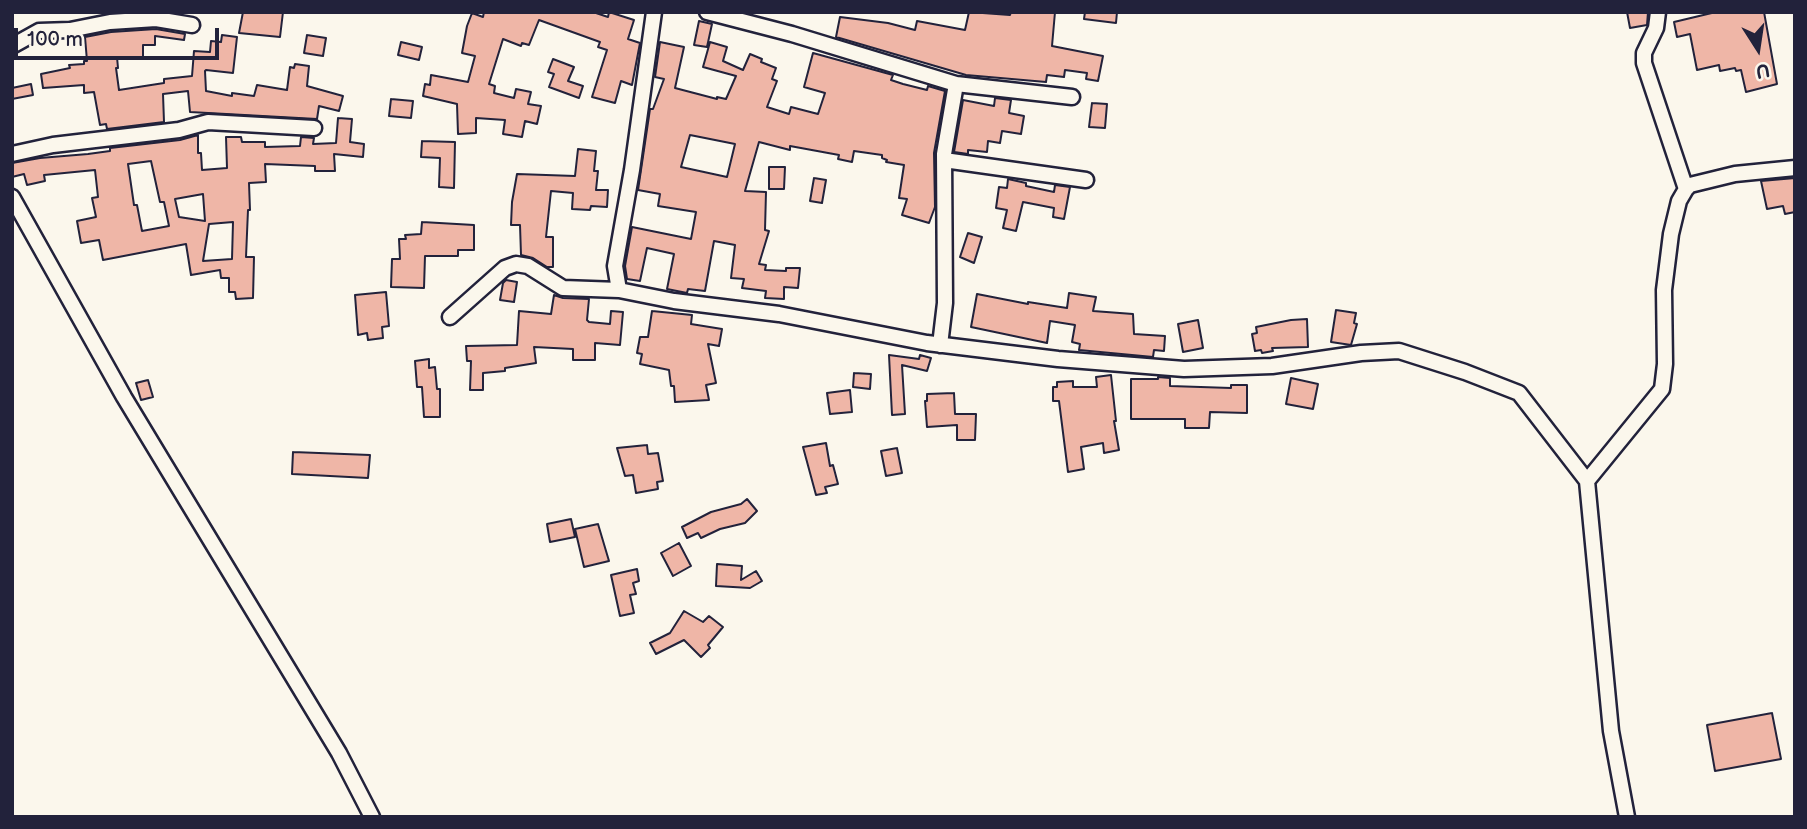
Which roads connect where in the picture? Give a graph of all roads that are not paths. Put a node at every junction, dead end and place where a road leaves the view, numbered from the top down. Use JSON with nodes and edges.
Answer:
{"nodes":[{"id":1,"x":654,"y":12,"type":"edge"},
{"id":2,"x":707,"y":12,"type":"edge"},
{"id":3,"x":1658,"y":12,"type":"edge"},
{"id":4,"x":192,"y":25,"type":"dead end"},
{"id":5,"x":12,"y":46,"type":"edge"},
{"id":6,"x":956,"y":84,"type":"junction"},
{"id":7,"x":1072,"y":97,"type":"dead end"},
{"id":8,"x":314,"y":128,"type":"dead end"},
{"id":9,"x":12,"y":153,"type":"edge"},
{"id":10,"x":944,"y":160,"type":"junction"},
{"id":11,"x":1795,"y":168,"type":"edge"},
{"id":12,"x":1086,"y":180,"type":"dead end"},
{"id":13,"x":1686,"y":189,"type":"junction"},
{"id":14,"x":12,"y":197,"type":"edge"},
{"id":15,"x":619,"y":290,"type":"junction"},
{"id":16,"x":450,"y":317,"type":"dead end"},
{"id":17,"x":940,"y":345,"type":"junction"},
{"id":18,"x":1587,"y":481,"type":"junction"},
{"id":19,"x":372,"y":817,"type":"edge"},
{"id":20,"x":1627,"y":817,"type":"edge"}],
"edges":[{"from":1,"to":15,"type":"street"},
{"from":2,"to":6,"type":"street"},
{"from":3,"to":13,"type":"street"},
{"from":4,"to":5,"type":"street"},
{"from":6,"to":7,"type":"street"},
{"from":6,"to":10,"type":"street"},
{"from":8,"to":9,"type":"street"},
{"from":10,"to":12,"type":"street"},
{"from":10,"to":17,"type":"street"},
{"from":11,"to":13,"type":"street"},
{"from":13,"to":18,"type":"street"},
{"from":14,"to":19,"type":"street"},
{"from":15,"to":16,"type":"street"},
{"from":15,"to":17,"type":"street"},
{"from":17,"to":18,"type":"street"},
{"from":18,"to":20,"type":"street"}]}
